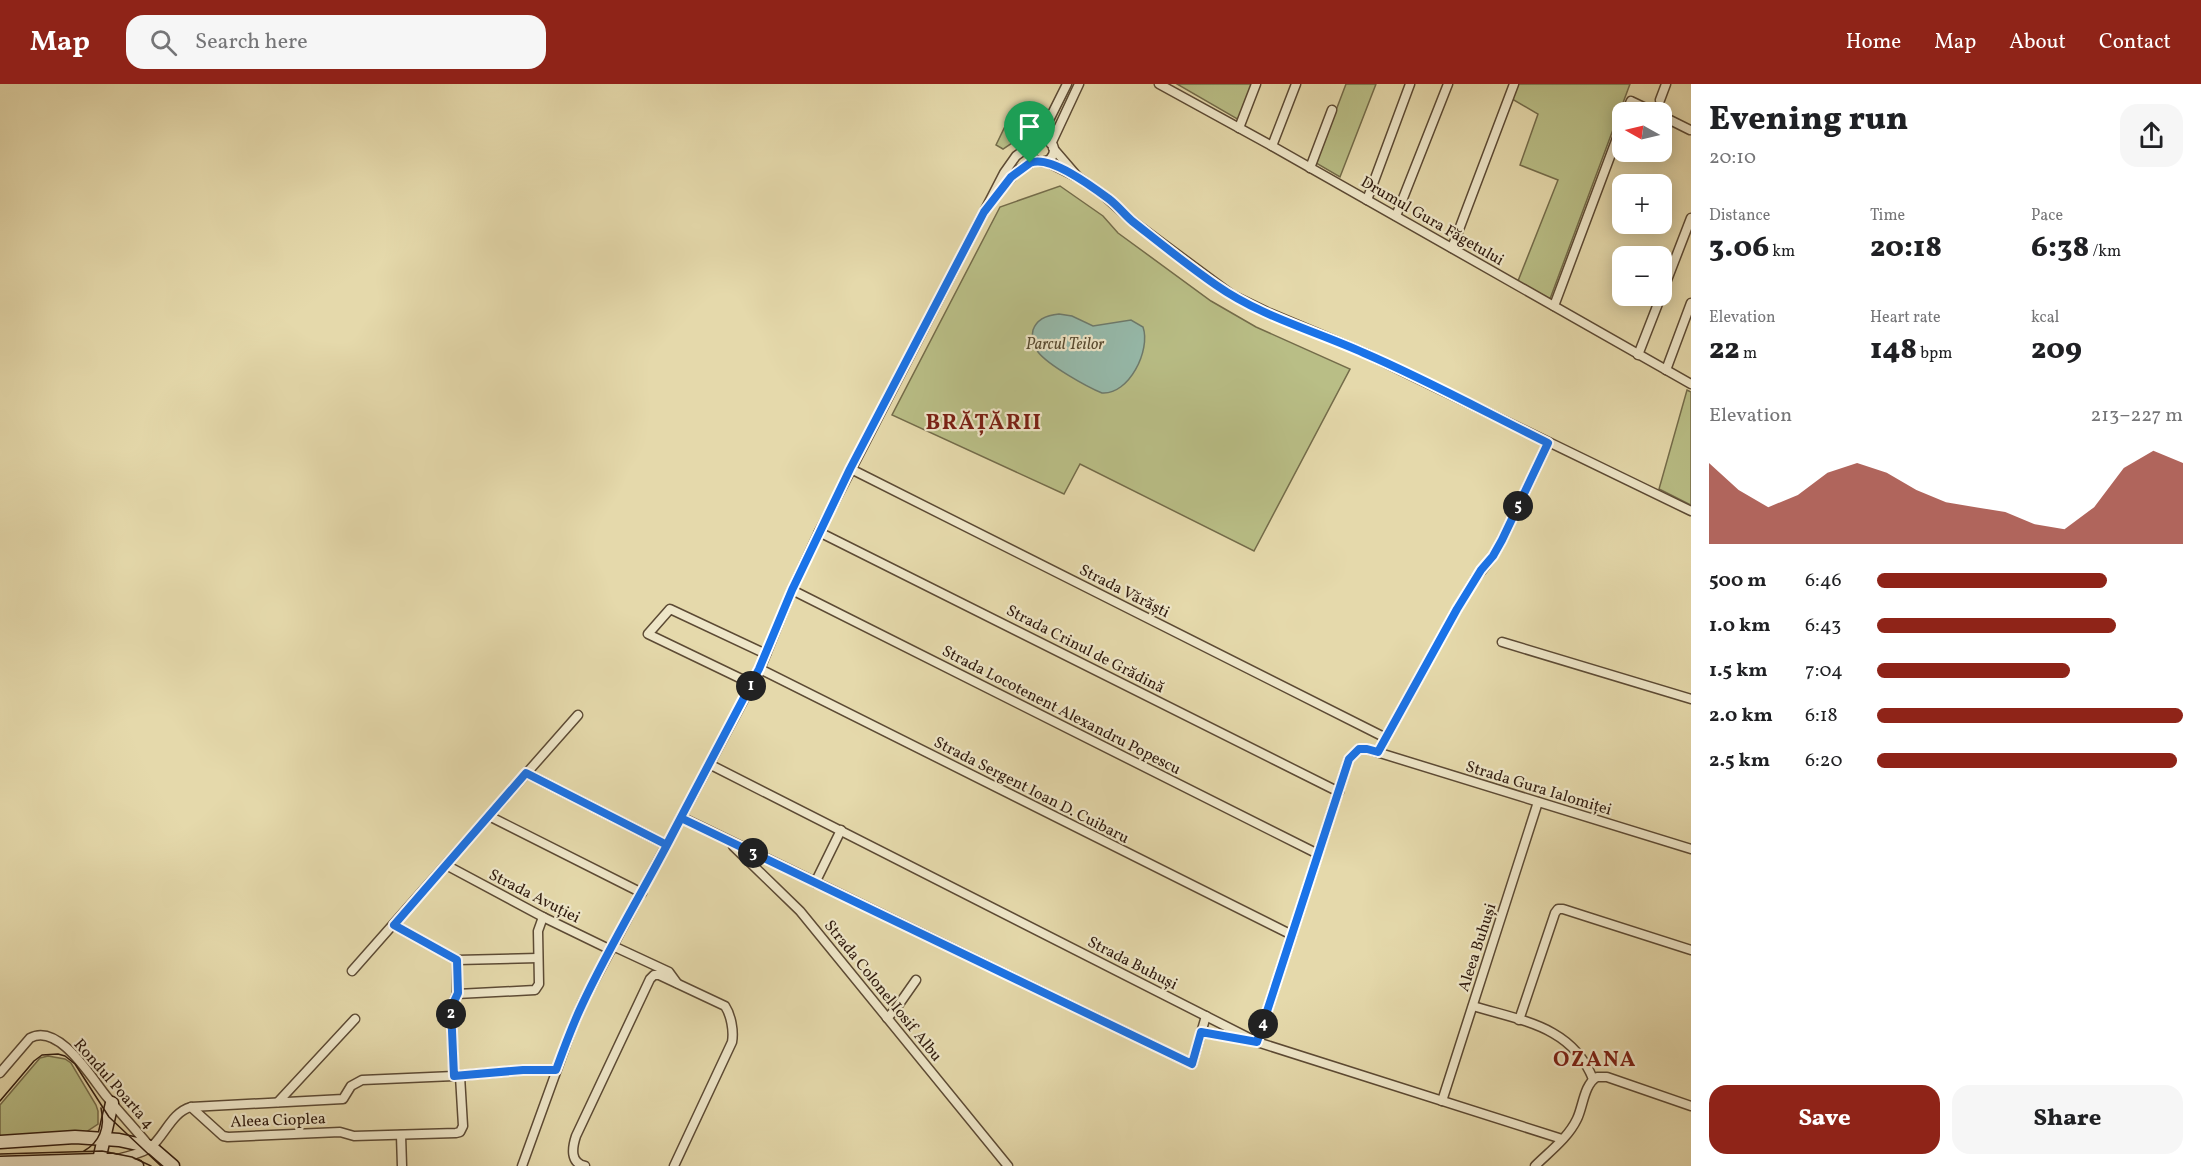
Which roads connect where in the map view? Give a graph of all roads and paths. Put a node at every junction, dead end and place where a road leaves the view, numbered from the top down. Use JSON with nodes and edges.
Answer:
{"nodes":[{"id":1,"x":1067,"y":84,"type":"edge"},
{"id":2,"x":1079,"y":84,"type":"edge"},
{"id":3,"x":1159,"y":84,"type":"edge"},
{"id":4,"x":1257,"y":84,"type":"edge"},
{"id":5,"x":1296,"y":84,"type":"edge"},
{"id":6,"x":1410,"y":84,"type":"edge"},
{"id":7,"x":1448,"y":84,"type":"edge"},
{"id":8,"x":1514,"y":84,"type":"edge"},
{"id":9,"x":1666,"y":84,"type":"edge"},
{"id":10,"x":1660,"y":100,"type":"dead end"},
{"id":11,"x":1332,"y":110,"type":"dead end"},
{"id":12,"x":1672,"y":121,"type":"edge"},
{"id":13,"x":1239,"y":128,"type":"junction"},
{"id":14,"x":1690,"y":130,"type":"edge"},
{"id":15,"x":1040,"y":138,"type":"junction"},
{"id":16,"x":1031,"y":145,"type":"junction"},
{"id":17,"x":1052,"y":146,"type":"junction"},
{"id":18,"x":1272,"y":146,"type":"junction"},
{"id":19,"x":1612,"y":151,"type":"edge"},
{"id":20,"x":1040,"y":161,"type":"junction"},
{"id":21,"x":1310,"y":168,"type":"junction"},
{"id":22,"x":1081,"y":179,"type":"junction"},
{"id":23,"x":1367,"y":200,"type":"junction"},
{"id":24,"x":984,"y":212,"type":"junction"},
{"id":25,"x":1396,"y":216,"type":"junction"},
{"id":26,"x":1691,"y":218,"type":"edge"},
{"id":27,"x":1452,"y":248,"type":"junction"},
{"id":28,"x":1672,"y":268,"type":"edge"},
{"id":29,"x":1691,"y":303,"type":"edge"},
{"id":30,"x":1554,"y":306,"type":"junction"},
{"id":31,"x":1657,"y":306,"type":"edge"},
{"id":32,"x":1638,"y":355,"type":"junction"},
{"id":33,"x":1666,"y":370,"type":"junction"},
{"id":34,"x":1691,"y":384,"type":"edge"},
{"id":35,"x":1548,"y":443,"type":"junction"},
{"id":36,"x":850,"y":469,"type":"junction"},
{"id":37,"x":1691,"y":511,"type":"edge"},
{"id":38,"x":819,"y":532,"type":"junction"},
{"id":39,"x":792,"y":590,"type":"junction"},
{"id":40,"x":1502,"y":642,"type":"dead end"},
{"id":41,"x":766,"y":654,"type":"junction"},
{"id":42,"x":759,"y":669,"type":"junction"},
{"id":43,"x":752,"y":684,"type":"junction"},
{"id":44,"x":1691,"y":699,"type":"edge"},
{"id":45,"x":578,"y":715,"type":"dead end"},
{"id":46,"x":1386,"y":738,"type":"junction"},
{"id":47,"x":1378,"y":752,"type":"junction"},
{"id":48,"x":709,"y":764,"type":"junction"},
{"id":49,"x":526,"y":773,"type":"junction"},
{"id":50,"x":1339,"y":792,"type":"junction"},
{"id":51,"x":1538,"y":802,"type":"junction"},
{"id":52,"x":489,"y":816,"type":"junction"},
{"id":53,"x":681,"y":818,"type":"junction"},
{"id":54,"x":841,"y":830,"type":"junction"},
{"id":55,"x":728,"y":841,"type":"junction"},
{"id":56,"x":667,"y":845,"type":"junction"},
{"id":57,"x":1691,"y":849,"type":"edge"},
{"id":58,"x":1318,"y":854,"type":"junction"},
{"id":59,"x":446,"y":865,"type":"junction"},
{"id":60,"x":815,"y":883,"type":"junction"},
{"id":61,"x":642,"y":893,"type":"junction"},
{"id":62,"x":543,"y":917,"type":"junction"},
{"id":63,"x":394,"y":925,"type":"junction"},
{"id":64,"x":1292,"y":935,"type":"junction"},
{"id":65,"x":613,"y":948,"type":"junction"},
{"id":66,"x":1691,"y":951,"type":"edge"},
{"id":67,"x":538,"y":958,"type":"junction"},
{"id":68,"x":457,"y":960,"type":"junction"},
{"id":69,"x":352,"y":971,"type":"dead end"},
{"id":70,"x":916,"y":980,"type":"dead end"},
{"id":71,"x":678,"y":983,"type":"junction"},
{"id":72,"x":458,"y":993,"type":"junction"},
{"id":73,"x":1473,"y":1006,"type":"junction"},
{"id":74,"x":1206,"y":1016,"type":"junction"},
{"id":75,"x":887,"y":1018,"type":"junction"},
{"id":76,"x":355,"y":1019,"type":"dead end"},
{"id":77,"x":1518,"y":1020,"type":"junction"},
{"id":78,"x":1201,"y":1032,"type":"junction"},
{"id":79,"x":1257,"y":1042,"type":"junction"},
{"id":80,"x":556,"y":1070,"type":"junction"},
{"id":81,"x":0,"y":1073,"type":"edge"},
{"id":82,"x":457,"y":1076,"type":"junction"},
{"id":83,"x":1593,"y":1079,"type":"junction"},
{"id":84,"x":1442,"y":1101,"type":"junction"},
{"id":85,"x":278,"y":1102,"type":"junction"},
{"id":86,"x":112,"y":1103,"type":"junction"},
{"id":87,"x":1691,"y":1106,"type":"edge"},
{"id":88,"x":191,"y":1107,"type":"junction"},
{"id":89,"x":401,"y":1135,"type":"junction"},
{"id":90,"x":104,"y":1139,"type":"junction"},
{"id":91,"x":1562,"y":1139,"type":"junction"},
{"id":92,"x":0,"y":1142,"type":"edge"},
{"id":93,"x":151,"y":1147,"type":"junction"},
{"id":94,"x":527,"y":1147,"type":"junction"},
{"id":95,"x":99,"y":1160,"type":"junction"},
{"id":96,"x":113,"y":1160,"type":"junction"},
{"id":97,"x":0,"y":1163,"type":"edge"},
{"id":98,"x":137,"y":1166,"type":"edge"},
{"id":99,"x":173,"y":1166,"type":"edge"},
{"id":100,"x":402,"y":1166,"type":"edge"},
{"id":101,"x":522,"y":1166,"type":"edge"},
{"id":102,"x":530,"y":1166,"type":"edge"},
{"id":103,"x":585,"y":1166,"type":"edge"},
{"id":104,"x":674,"y":1166,"type":"edge"},
{"id":105,"x":1008,"y":1166,"type":"edge"},
{"id":106,"x":1535,"y":1166,"type":"edge"}],
"edges":[{"from":1,"to":15,"type":"street"},
{"from":2,"to":17,"type":"street"},
{"from":3,"to":13,"type":"street","name":"Drumul Gura Făgetului"},
{"from":4,"to":13,"type":"street"},
{"from":5,"to":18,"type":"street"},
{"from":6,"to":23,"type":"street"},
{"from":7,"to":25,"type":"street"},
{"from":8,"to":27,"type":"street"},
{"from":9,"to":10,"type":"street"},
{"from":11,"to":21,"type":"street"},
{"from":12,"to":14,"type":"street"},
{"from":13,"to":18,"type":"street","name":"Drumul Gura Făgetului"},
{"from":15,"to":16,"type":"street"},
{"from":15,"to":17,"type":"street"},
{"from":16,"to":20,"type":"street"},
{"from":16,"to":24,"type":"street"},
{"from":17,"to":20,"type":"street"},
{"from":17,"to":22,"type":"street"},
{"from":18,"to":21,"type":"street","name":"Drumul Gura Făgetului"},
{"from":19,"to":30,"type":"street"},
{"from":20,"to":22,"type":"street"},
{"from":20,"to":24,"type":"street"},
{"from":21,"to":23,"type":"street","name":"Drumul Gura Făgetului"},
{"from":22,"to":35,"type":"street"},
{"from":23,"to":25,"type":"street","name":"Drumul Gura Făgetului"},
{"from":24,"to":36,"type":"street"},
{"from":25,"to":27,"type":"street","name":"Drumul Gura Făgetului"},
{"from":26,"to":28,"type":"street"},
{"from":27,"to":30,"type":"street","name":"Drumul Gura Făgetului"},
{"from":29,"to":33,"type":"street"},
{"from":30,"to":32,"type":"street","name":"Drumul Gura Făgetului"},
{"from":31,"to":32,"type":"street"},
{"from":32,"to":33,"type":"street","name":"Drumul Gura Făgetului"},
{"from":33,"to":34,"type":"street","name":"Drumul Gura Făgetului"},
{"from":35,"to":37,"type":"street"},
{"from":35,"to":46,"type":"street"},
{"from":36,"to":38,"type":"street"},
{"from":36,"to":46,"type":"street","name":"Strada Vărăști"},
{"from":38,"to":39,"type":"street"},
{"from":38,"to":50,"type":"street","name":"Strada Crinul de Grădină"},
{"from":39,"to":41,"type":"street"},
{"from":39,"to":58,"type":"street","name":"Strada Locotenent Alexandru Popescu"},
{"from":40,"to":44,"type":"street"},
{"from":41,"to":42,"type":"street"},
{"from":41,"to":43,"type":"street"},
{"from":42,"to":43,"type":"street"},
{"from":42,"to":64,"type":"street","name":"Strada Sergent Ioan D. Cuibaru"},
{"from":43,"to":48,"type":"street"},
{"from":45,"to":49,"type":"street"},
{"from":46,"to":47,"type":"street"},
{"from":47,"to":50,"type":"street"},
{"from":47,"to":51,"type":"street","name":"Strada Gura Ialomiței"},
{"from":48,"to":53,"type":"street"},
{"from":48,"to":54,"type":"street","name":"Strada Buhuși"},
{"from":49,"to":52,"type":"street"},
{"from":49,"to":56,"type":"street"},
{"from":50,"to":58,"type":"street"},
{"from":51,"to":57,"type":"street","name":"Strada Gura Ialomiței"},
{"from":51,"to":73,"type":"street","name":"Aleea Buhuși"},
{"from":52,"to":59,"type":"street"},
{"from":52,"to":61,"type":"street"},
{"from":53,"to":55,"type":"street"},
{"from":53,"to":56,"type":"street"},
{"from":54,"to":60,"type":"street"},
{"from":54,"to":74,"type":"street","name":"Strada Buhuși"},
{"from":55,"to":60,"type":"street"},
{"from":55,"to":75,"type":"street","name":"Strada Colonel Iosif Albu"},
{"from":56,"to":61,"type":"street"},
{"from":58,"to":64,"type":"street"},
{"from":59,"to":62,"type":"street","name":"Strada Avuției"},
{"from":59,"to":63,"type":"street"},
{"from":60,"to":78,"type":"street"},
{"from":61,"to":65,"type":"street"},
{"from":62,"to":65,"type":"street","name":"Strada Avuției"},
{"from":62,"to":67,"type":"street"},
{"from":63,"to":68,"type":"street"},
{"from":63,"to":69,"type":"street"},
{"from":64,"to":79,"type":"street"},
{"from":65,"to":71,"type":"street","name":"Strada Avuției"},
{"from":65,"to":80,"type":"street"},
{"from":66,"to":77,"type":"street"},
{"from":67,"to":68,"type":"street"},
{"from":67,"to":72,"type":"street"},
{"from":68,"to":72,"type":"street","name":"Aleea Cioplea"},
{"from":70,"to":75,"type":"street"},
{"from":71,"to":103,"type":"street"},
{"from":71,"to":104,"type":"street"},
{"from":72,"to":82,"type":"street","name":"Aleea Cioplea"},
{"from":73,"to":77,"type":"street"},
{"from":73,"to":84,"type":"street","name":"Aleea Buhuși"},
{"from":74,"to":78,"type":"street"},
{"from":74,"to":79,"type":"street","name":"Strada Buhuși"},
{"from":75,"to":105,"type":"street","name":"Strada Colonel Iosif Albu"},
{"from":76,"to":85,"type":"street","name":"Aleea Cioplea"},
{"from":77,"to":83,"type":"street"},
{"from":78,"to":79,"type":"street"},
{"from":79,"to":84,"type":"street","name":"Strada Buhuși"},
{"from":80,"to":82,"type":"street"},
{"from":80,"to":94,"type":"street"},
{"from":81,"to":86,"type":"street","name":"Rondul Poarta 4"},
{"from":82,"to":85,"type":"street"},
{"from":82,"to":89,"type":"street","name":"Aleea Cioplea"},
{"from":83,"to":87,"type":"street"},
{"from":83,"to":91,"type":"street"},
{"from":84,"to":91,"type":"street","name":"Strada Buhuși"},
{"from":85,"to":88,"type":"street"},
{"from":86,"to":90,"type":"main road"},
{"from":86,"to":93,"type":"street","name":"Rondul Poarta 4"},
{"from":88,"to":89,"type":"street","name":"Aleea Cioplea"},
{"from":88,"to":93,"type":"street"},
{"from":89,"to":100,"type":"street"},
{"from":90,"to":92,"type":"main road"},
{"from":90,"to":93,"type":"main road"},
{"from":90,"to":95,"type":"main road"},
{"from":91,"to":106,"type":"street"},
{"from":93,"to":96,"type":"street"},
{"from":93,"to":99,"type":"main road"},
{"from":94,"to":101,"type":"street"},
{"from":94,"to":102,"type":"street"},
{"from":95,"to":96,"type":"main road"},
{"from":95,"to":97,"type":"main road"},
{"from":96,"to":98,"type":"main road"}]}
